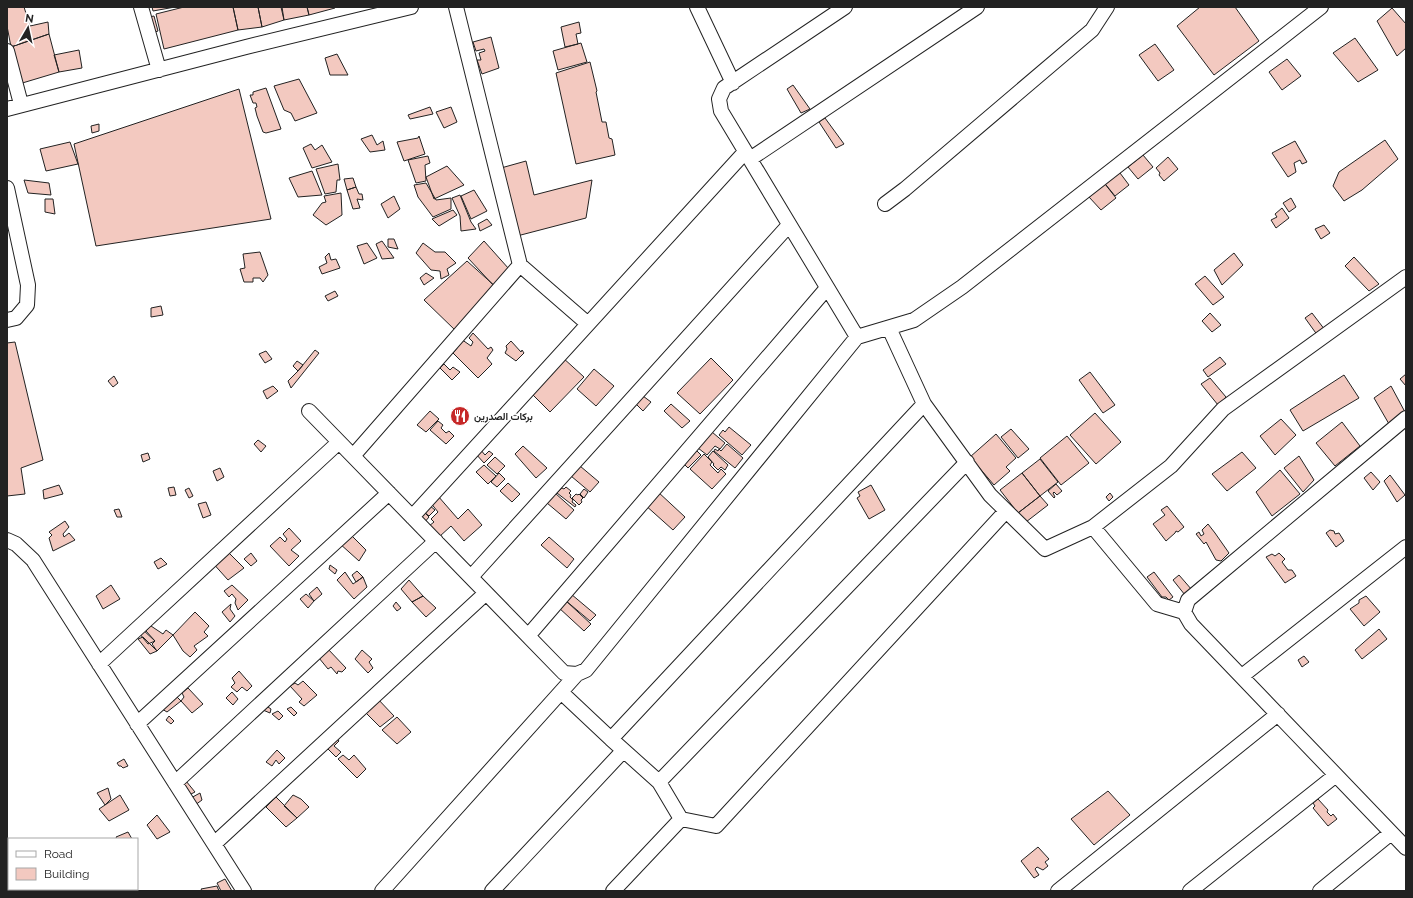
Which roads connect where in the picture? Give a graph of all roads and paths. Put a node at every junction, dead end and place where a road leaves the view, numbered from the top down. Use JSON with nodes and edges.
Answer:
{"nodes":[{"id":1,"x":141,"y":7,"type":"edge"},
{"id":2,"x":411,"y":7,"type":"edge"},
{"id":3,"x":456,"y":7,"type":"edge"},
{"id":4,"x":697,"y":7,"type":"edge"},
{"id":5,"x":845,"y":7,"type":"edge"},
{"id":6,"x":977,"y":7,"type":"edge"},
{"id":7,"x":1108,"y":7,"type":"edge"},
{"id":8,"x":1321,"y":7,"type":"edge"},
{"id":9,"x":7,"y":51,"type":"edge"},
{"id":10,"x":159,"y":70,"type":"junction"},
{"id":11,"x":733,"y":83,"type":"junction"},
{"id":12,"x":21,"y":104,"type":"junction"},
{"id":13,"x":7,"y":109,"type":"edge"},
{"id":14,"x":748,"y":156,"type":"junction"},
{"id":15,"x":7,"y":188,"type":"edge"},
{"id":16,"x":885,"y":204,"type":"dead end"},
{"id":17,"x":789,"y":225,"type":"junction"},
{"id":18,"x":520,"y":265,"type":"junction"},
{"id":19,"x":1406,"y":278,"type":"edge"},
{"id":20,"x":827,"y":288,"type":"junction"},
{"id":21,"x":7,"y":320,"type":"edge"},
{"id":22,"x":588,"y":324,"type":"junction"},
{"id":23,"x":889,"y":328,"type":"junction"},
{"id":24,"x":857,"y":338,"type":"junction"},
{"id":25,"x":924,"y":404,"type":"junction"},
{"id":26,"x":309,"y":411,"type":"dead end"},
{"id":27,"x":1406,"y":418,"type":"edge"},
{"id":28,"x":339,"y":442,"type":"junction"},
{"id":29,"x":353,"y":456,"type":"junction"},
{"id":30,"x":967,"y":462,"type":"junction"},
{"id":31,"x":389,"y":493,"type":"junction"},
{"id":32,"x":1006,"y":511,"type":"junction"},
{"id":33,"x":412,"y":517,"type":"junction"},
{"id":34,"x":1094,"y":527,"type":"junction"},
{"id":35,"x":7,"y":540,"type":"edge"},
{"id":36,"x":436,"y":541,"type":"junction"},
{"id":37,"x":1406,"y":547,"type":"edge"},
{"id":38,"x":471,"y":577,"type":"junction"},
{"id":39,"x":486,"y":593,"type":"junction"},
{"id":40,"x":1184,"y":612,"type":"junction"},
{"id":41,"x":528,"y":636,"type":"junction"},
{"id":42,"x":99,"y":664,"type":"junction"},
{"id":43,"x":577,"y":674,"type":"junction"},
{"id":44,"x":1242,"y":676,"type":"junction"},
{"id":45,"x":561,"y":692,"type":"junction"},
{"id":46,"x":1278,"y":714,"type":"junction"},
{"id":47,"x":137,"y":724,"type":"junction"},
{"id":48,"x":611,"y":739,"type":"junction"},
{"id":49,"x":623,"y":751,"type":"junction"},
{"id":50,"x":1336,"y":775,"type":"junction"},
{"id":51,"x":659,"y":782,"type":"junction"},
{"id":52,"x":175,"y":783,"type":"junction"},
{"id":53,"x":680,"y":819,"type":"junction"},
{"id":54,"x":1391,"y":833,"type":"junction"},
{"id":55,"x":214,"y":844,"type":"junction"},
{"id":56,"x":1406,"y":848,"type":"edge"},
{"id":57,"x":244,"y":891,"type":"edge"},
{"id":58,"x":382,"y":891,"type":"edge"},
{"id":59,"x":492,"y":891,"type":"edge"},
{"id":60,"x":613,"y":891,"type":"edge"},
{"id":61,"x":1058,"y":891,"type":"edge"},
{"id":62,"x":1190,"y":891,"type":"edge"},
{"id":63,"x":1320,"y":891,"type":"edge"}],
"edges":[{"from":1,"to":10,"type":"street"},
{"from":2,"to":10,"type":"street"},
{"from":3,"to":18,"type":"street"},
{"from":4,"to":11,"type":"street"},
{"from":5,"to":11,"type":"street"},
{"from":6,"to":14,"type":"street"},
{"from":7,"to":16,"type":"street"},
{"from":8,"to":23,"type":"street"},
{"from":9,"to":12,"type":"street"},
{"from":10,"to":12,"type":"street"},
{"from":11,"to":14,"type":"street"},
{"from":12,"to":13,"type":"street"},
{"from":14,"to":17,"type":"street"},
{"from":14,"to":22,"type":"street"},
{"from":15,"to":21,"type":"street"},
{"from":17,"to":20,"type":"street"},
{"from":17,"to":38,"type":"street"},
{"from":18,"to":22,"type":"street"},
{"from":18,"to":29,"type":"street"},
{"from":19,"to":34,"type":"street"},
{"from":20,"to":24,"type":"street"},
{"from":20,"to":41,"type":"street"},
{"from":22,"to":33,"type":"street"},
{"from":23,"to":24,"type":"street"},
{"from":23,"to":25,"type":"street"},
{"from":24,"to":43,"type":"street"},
{"from":25,"to":30,"type":"street"},
{"from":25,"to":48,"type":"street"},
{"from":26,"to":28,"type":"street"},
{"from":27,"to":40,"type":"street"},
{"from":28,"to":29,"type":"street"},
{"from":28,"to":42,"type":"street"},
{"from":29,"to":31,"type":"street"},
{"from":30,"to":32,"type":"street"},
{"from":30,"to":51,"type":"street"},
{"from":31,"to":33,"type":"street"},
{"from":31,"to":47,"type":"street"},
{"from":32,"to":34,"type":"street"},
{"from":32,"to":53,"type":"street"},
{"from":33,"to":36,"type":"street"},
{"from":34,"to":40,"type":"street"},
{"from":35,"to":42,"type":"street"},
{"from":36,"to":38,"type":"street"},
{"from":36,"to":52,"type":"street"},
{"from":37,"to":44,"type":"street"},
{"from":38,"to":39,"type":"street"},
{"from":39,"to":41,"type":"street"},
{"from":39,"to":55,"type":"street"},
{"from":40,"to":44,"type":"street"},
{"from":41,"to":43,"type":"street"},
{"from":42,"to":47,"type":"street"},
{"from":43,"to":45,"type":"street"},
{"from":44,"to":46,"type":"street"},
{"from":45,"to":48,"type":"street"},
{"from":45,"to":58,"type":"street"},
{"from":46,"to":50,"type":"street"},
{"from":46,"to":61,"type":"street"},
{"from":47,"to":52,"type":"street"},
{"from":48,"to":49,"type":"street"},
{"from":49,"to":51,"type":"street"},
{"from":49,"to":59,"type":"street"},
{"from":50,"to":54,"type":"street"},
{"from":50,"to":62,"type":"street"},
{"from":51,"to":53,"type":"street"},
{"from":52,"to":55,"type":"street"},
{"from":53,"to":60,"type":"street"},
{"from":54,"to":56,"type":"street"},
{"from":54,"to":63,"type":"street"},
{"from":55,"to":57,"type":"street"}]}
